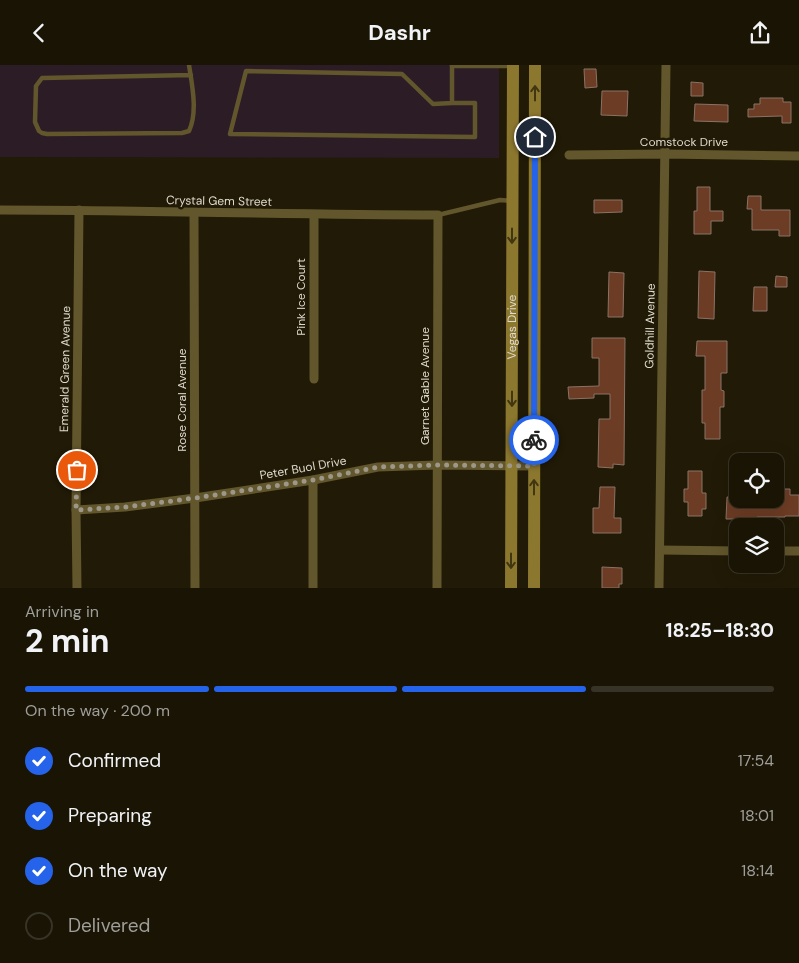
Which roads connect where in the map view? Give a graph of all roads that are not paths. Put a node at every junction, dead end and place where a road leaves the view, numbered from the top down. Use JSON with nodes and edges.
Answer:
{"nodes":[{"id":1,"x":190,"y":65,"type":"edge"},
{"id":2,"x":452,"y":65,"type":"edge"},
{"id":3,"x":513,"y":65,"type":"edge"},
{"id":4,"x":535,"y":65,"type":"edge"},
{"id":5,"x":666,"y":65,"type":"edge"},
{"id":6,"x":190,"y":75,"type":"junction"},
{"id":7,"x":452,"y":103,"type":"junction"},
{"id":8,"x":665,"y":154,"type":"junction"},
{"id":9,"x":569,"y":155,"type":"dead end"},
{"id":10,"x":799,"y":156,"type":"edge"},
{"id":11,"x":512,"y":201,"type":"junction"},
{"id":12,"x":0,"y":210,"type":"edge"},
{"id":13,"x":79,"y":210,"type":"junction"},
{"id":14,"x":194,"y":213,"type":"junction"},
{"id":15,"x":314,"y":215,"type":"junction"},
{"id":16,"x":438,"y":215,"type":"junction"},
{"id":17,"x":314,"y":379,"type":"dead end"},
{"id":18,"x":437,"y":465,"type":"junction"},
{"id":19,"x":511,"y":466,"type":"junction"},
{"id":20,"x":534,"y":466,"type":"junction"},
{"id":21,"x":313,"y":480,"type":"junction"},
{"id":22,"x":195,"y":498,"type":"junction"},
{"id":23,"x":76,"y":510,"type":"junction"},
{"id":24,"x":660,"y":550,"type":"junction"},
{"id":25,"x":729,"y":551,"type":"edge"},
{"id":26,"x":784,"y":551,"type":"edge"},
{"id":27,"x":799,"y":551,"type":"edge"},
{"id":28,"x":77,"y":588,"type":"edge"},
{"id":29,"x":195,"y":588,"type":"edge"},
{"id":30,"x":313,"y":588,"type":"edge"},
{"id":31,"x":436,"y":588,"type":"edge"},
{"id":32,"x":511,"y":588,"type":"edge"},
{"id":33,"x":534,"y":588,"type":"edge"},
{"id":34,"x":659,"y":588,"type":"edge"}],
"edges":[{"from":1,"to":6,"type":"lane"},
{"from":2,"to":3,"type":"lane"},
{"from":2,"to":7,"type":"lane"},
{"from":3,"to":4,"type":"main road"},
{"from":3,"to":11,"type":"main road","name":"Vegas Drive"},
{"from":20,"to":4,"type":"main road","name":"Vegas Drive","one_way":true},
{"from":5,"to":8,"type":"street","name":"Goldhill Avenue"},
{"from":6,"to":6,"type":"lane"},
{"from":7,"to":7,"type":"lane"},
{"from":8,"to":9,"type":"street","name":"Comstock Drive"},
{"from":8,"to":10,"type":"street","name":"Comstock Drive"},
{"from":8,"to":24,"type":"street","name":"Goldhill Avenue"},
{"from":11,"to":16,"type":"lane"},
{"from":11,"to":19,"type":"main road","name":"Vegas Drive","one_way":true},
{"from":12,"to":13,"type":"street","name":"Crystal Gem Street"},
{"from":13,"to":14,"type":"street","name":"Crystal Gem Street"},
{"from":13,"to":23,"type":"street","name":"Emerald Green Avenue"},
{"from":14,"to":15,"type":"street","name":"Crystal Gem Street"},
{"from":14,"to":22,"type":"street","name":"Rose Coral Avenue"},
{"from":15,"to":16,"type":"street","name":"Crystal Gem Street"},
{"from":15,"to":17,"type":"street","name":"Pink Ice Court"},
{"from":16,"to":18,"type":"street","name":"Garnet Gable Avenue"},
{"from":18,"to":19,"type":"street","name":"Peter Buol Drive"},
{"from":18,"to":21,"type":"street","name":"Peter Buol Drive"},
{"from":18,"to":31,"type":"street","name":"Garnet Gable Avenue"},
{"from":19,"to":20,"type":"street","name":"Peter Buol Drive"},
{"from":19,"to":32,"type":"main road","name":"Vegas Drive","one_way":true},
{"from":33,"to":20,"type":"main road","name":"Vegas Drive","one_way":true},
{"from":21,"to":22,"type":"street","name":"Peter Buol Drive"},
{"from":21,"to":30,"type":"street"},
{"from":22,"to":23,"type":"street","name":"Peter Buol Drive"},
{"from":22,"to":29,"type":"street","name":"Rose Coral Avenue"},
{"from":23,"to":28,"type":"street","name":"Emerald Green Avenue"},
{"from":24,"to":25,"type":"street"},
{"from":24,"to":34,"type":"street","name":"Goldhill Avenue"},
{"from":26,"to":27,"type":"street"}]}
